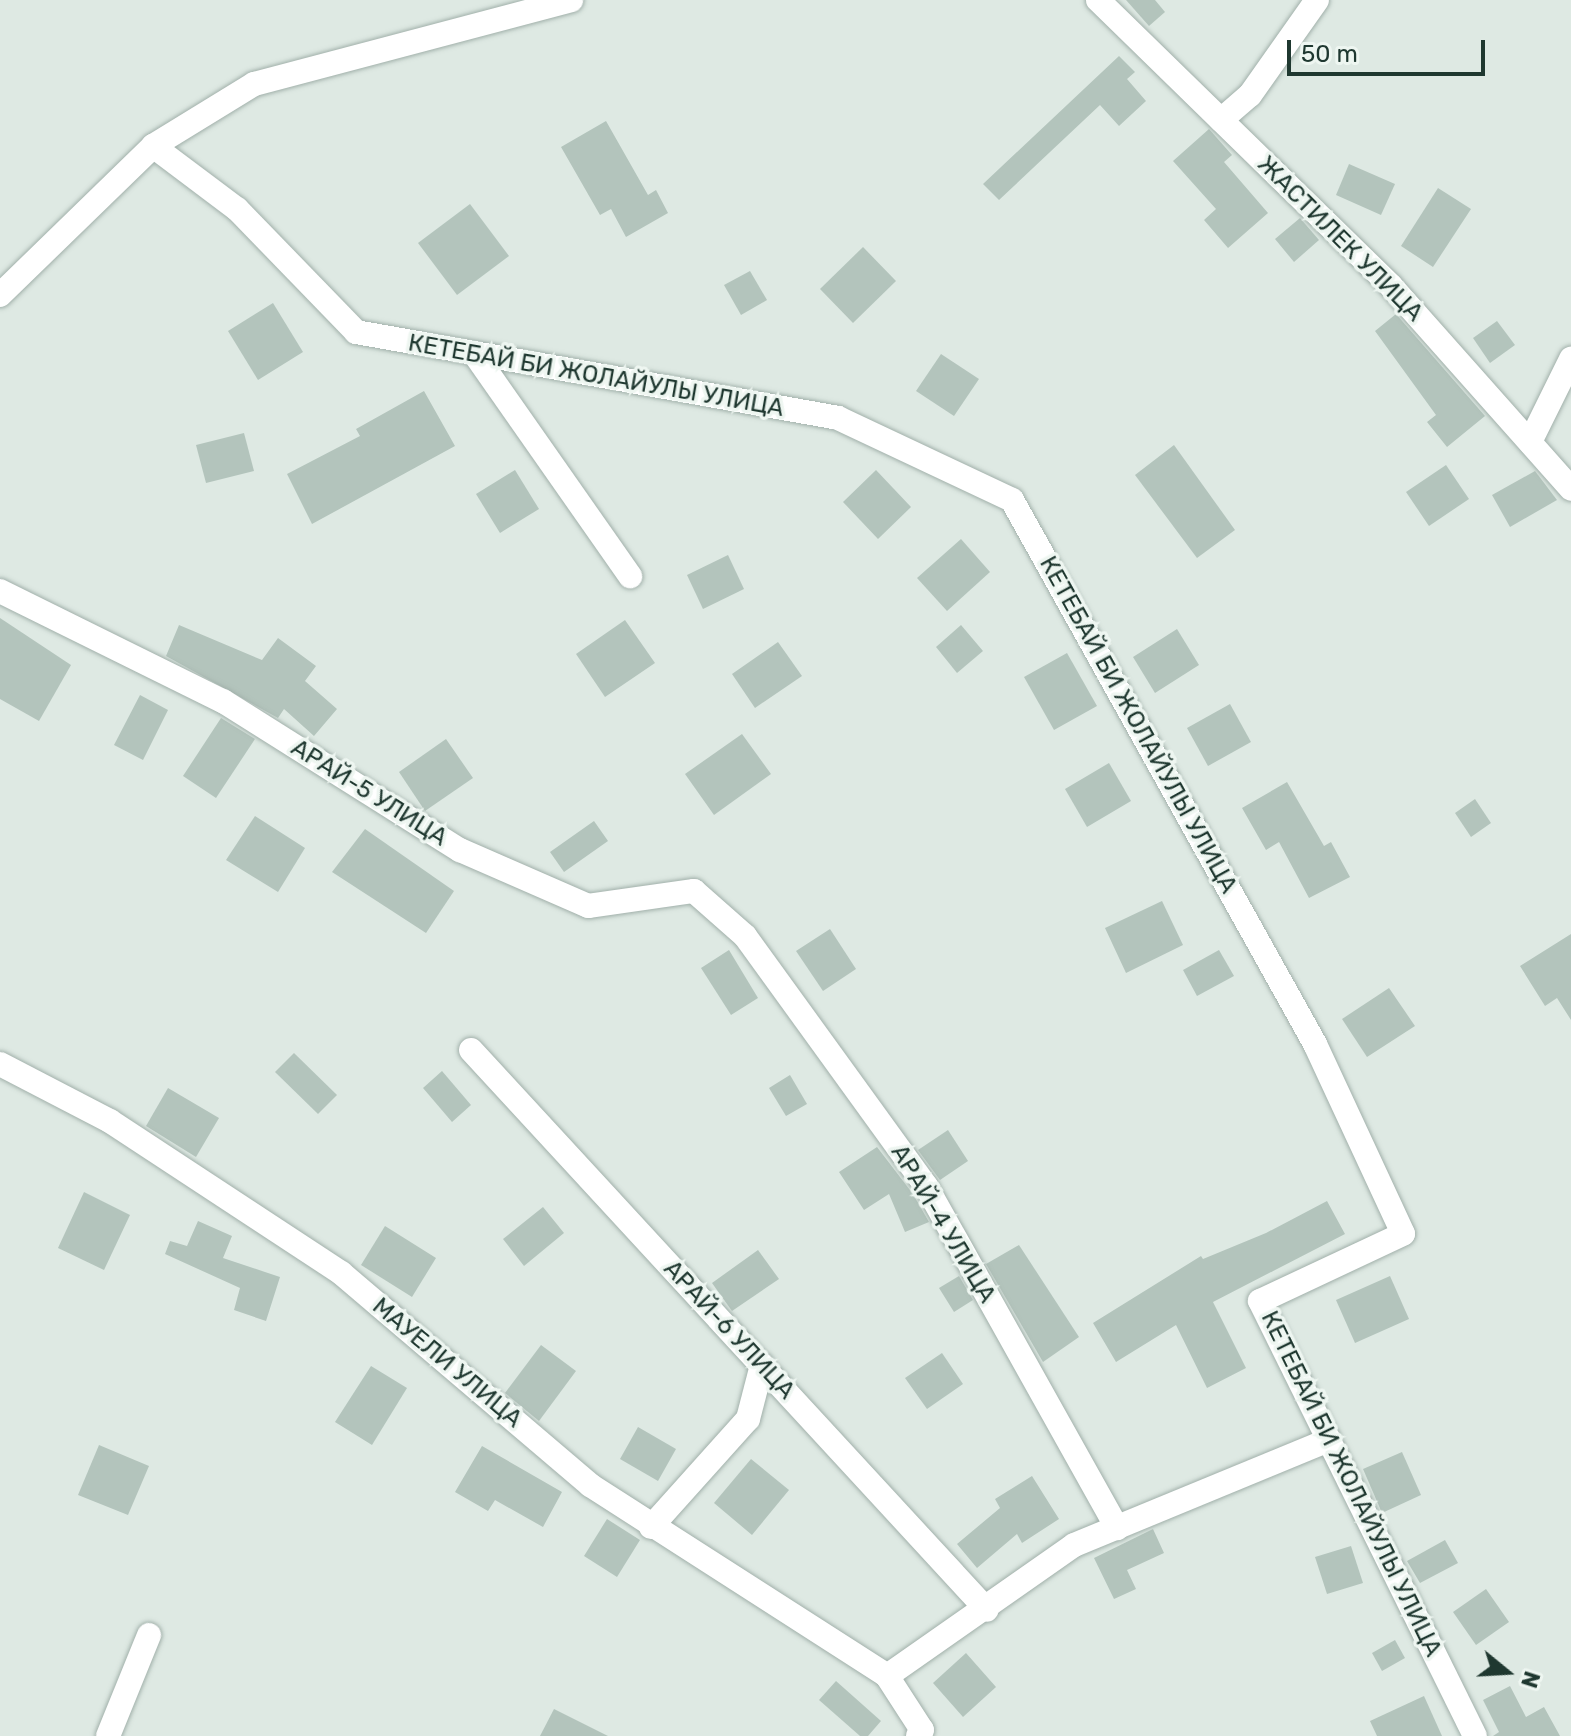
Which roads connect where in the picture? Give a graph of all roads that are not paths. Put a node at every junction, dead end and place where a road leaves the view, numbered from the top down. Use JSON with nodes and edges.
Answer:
{"nodes":[{"id":1,"x":571,"y":0,"type":"edge"},
{"id":2,"x":1098,"y":0,"type":"edge"},
{"id":3,"x":1317,"y":0,"type":"edge"},
{"id":4,"x":1221,"y":120,"type":"junction"},
{"id":5,"x":153,"y":146,"type":"junction"},
{"id":6,"x":0,"y":295,"type":"edge"},
{"id":7,"x":476,"y":356,"type":"junction"},
{"id":8,"x":1571,"y":359,"type":"edge"},
{"id":9,"x":1530,"y":442,"type":"junction"},
{"id":10,"x":1571,"y":489,"type":"edge"},
{"id":11,"x":630,"y":576,"type":"dead end"},
{"id":12,"x":0,"y":591,"type":"edge"},
{"id":13,"x":745,"y":936,"type":"joint"},
{"id":14,"x":471,"y":1050,"type":"dead end"},
{"id":15,"x":0,"y":1064,"type":"edge"},
{"id":16,"x":762,"y":1365,"type":"junction"},
{"id":17,"x":1329,"y":1440,"type":"junction"},
{"id":18,"x":651,"y":1527,"type":"junction"},
{"id":19,"x":1117,"y":1528,"type":"junction"},
{"id":20,"x":987,"y":1610,"type":"junction"},
{"id":21,"x":149,"y":1635,"type":"dead end"},
{"id":22,"x":887,"y":1676,"type":"junction"},
{"id":23,"x":108,"y":1736,"type":"edge"},
{"id":24,"x":918,"y":1736,"type":"edge"},
{"id":25,"x":1475,"y":1736,"type":"edge"}],
"edges":[{"from":1,"to":5,"type":"street"},
{"from":2,"to":4,"type":"street","name":"ЖАСТИЛЕК УЛИЦА"},
{"from":3,"to":4,"type":"street"},
{"from":4,"to":9,"type":"street","name":"ЖАСТИЛЕК УЛИЦА"},
{"from":5,"to":6,"type":"street"},
{"from":5,"to":7,"type":"street","name":"КЕТЕБАЙ БИ ЖОЛАЙУЛЫ УЛИЦА"},
{"from":7,"to":11,"type":"street"},
{"from":7,"to":17,"type":"street","name":"КЕТЕБАЙ БИ ЖОЛАЙУЛЫ УЛИЦА"},
{"from":8,"to":9,"type":"street"},
{"from":9,"to":10,"type":"street","name":"ЖАСТИЛЕК УЛИЦА"},
{"from":12,"to":13,"type":"street","name":"АРАЙ-5 УЛИЦА"},
{"from":13,"to":19,"type":"street","name":"АРАЙ-4 УЛИЦА"},
{"from":14,"to":16,"type":"street","name":"АРАЙ-6 УЛИЦА"},
{"from":15,"to":18,"type":"street","name":"МАУЕЛИ УЛИЦА"},
{"from":16,"to":18,"type":"street"},
{"from":16,"to":20,"type":"street","name":"АРАЙ-6 УЛИЦА"},
{"from":17,"to":19,"type":"street"},
{"from":17,"to":25,"type":"street","name":"КЕТЕБАЙ БИ ЖОЛАЙУЛЫ УЛИЦА"},
{"from":18,"to":22,"type":"street","name":"МАУЕЛИ УЛИЦА"},
{"from":19,"to":20,"type":"street"},
{"from":20,"to":22,"type":"street"},
{"from":21,"to":23,"type":"street"},
{"from":22,"to":24,"type":"street"}]}
